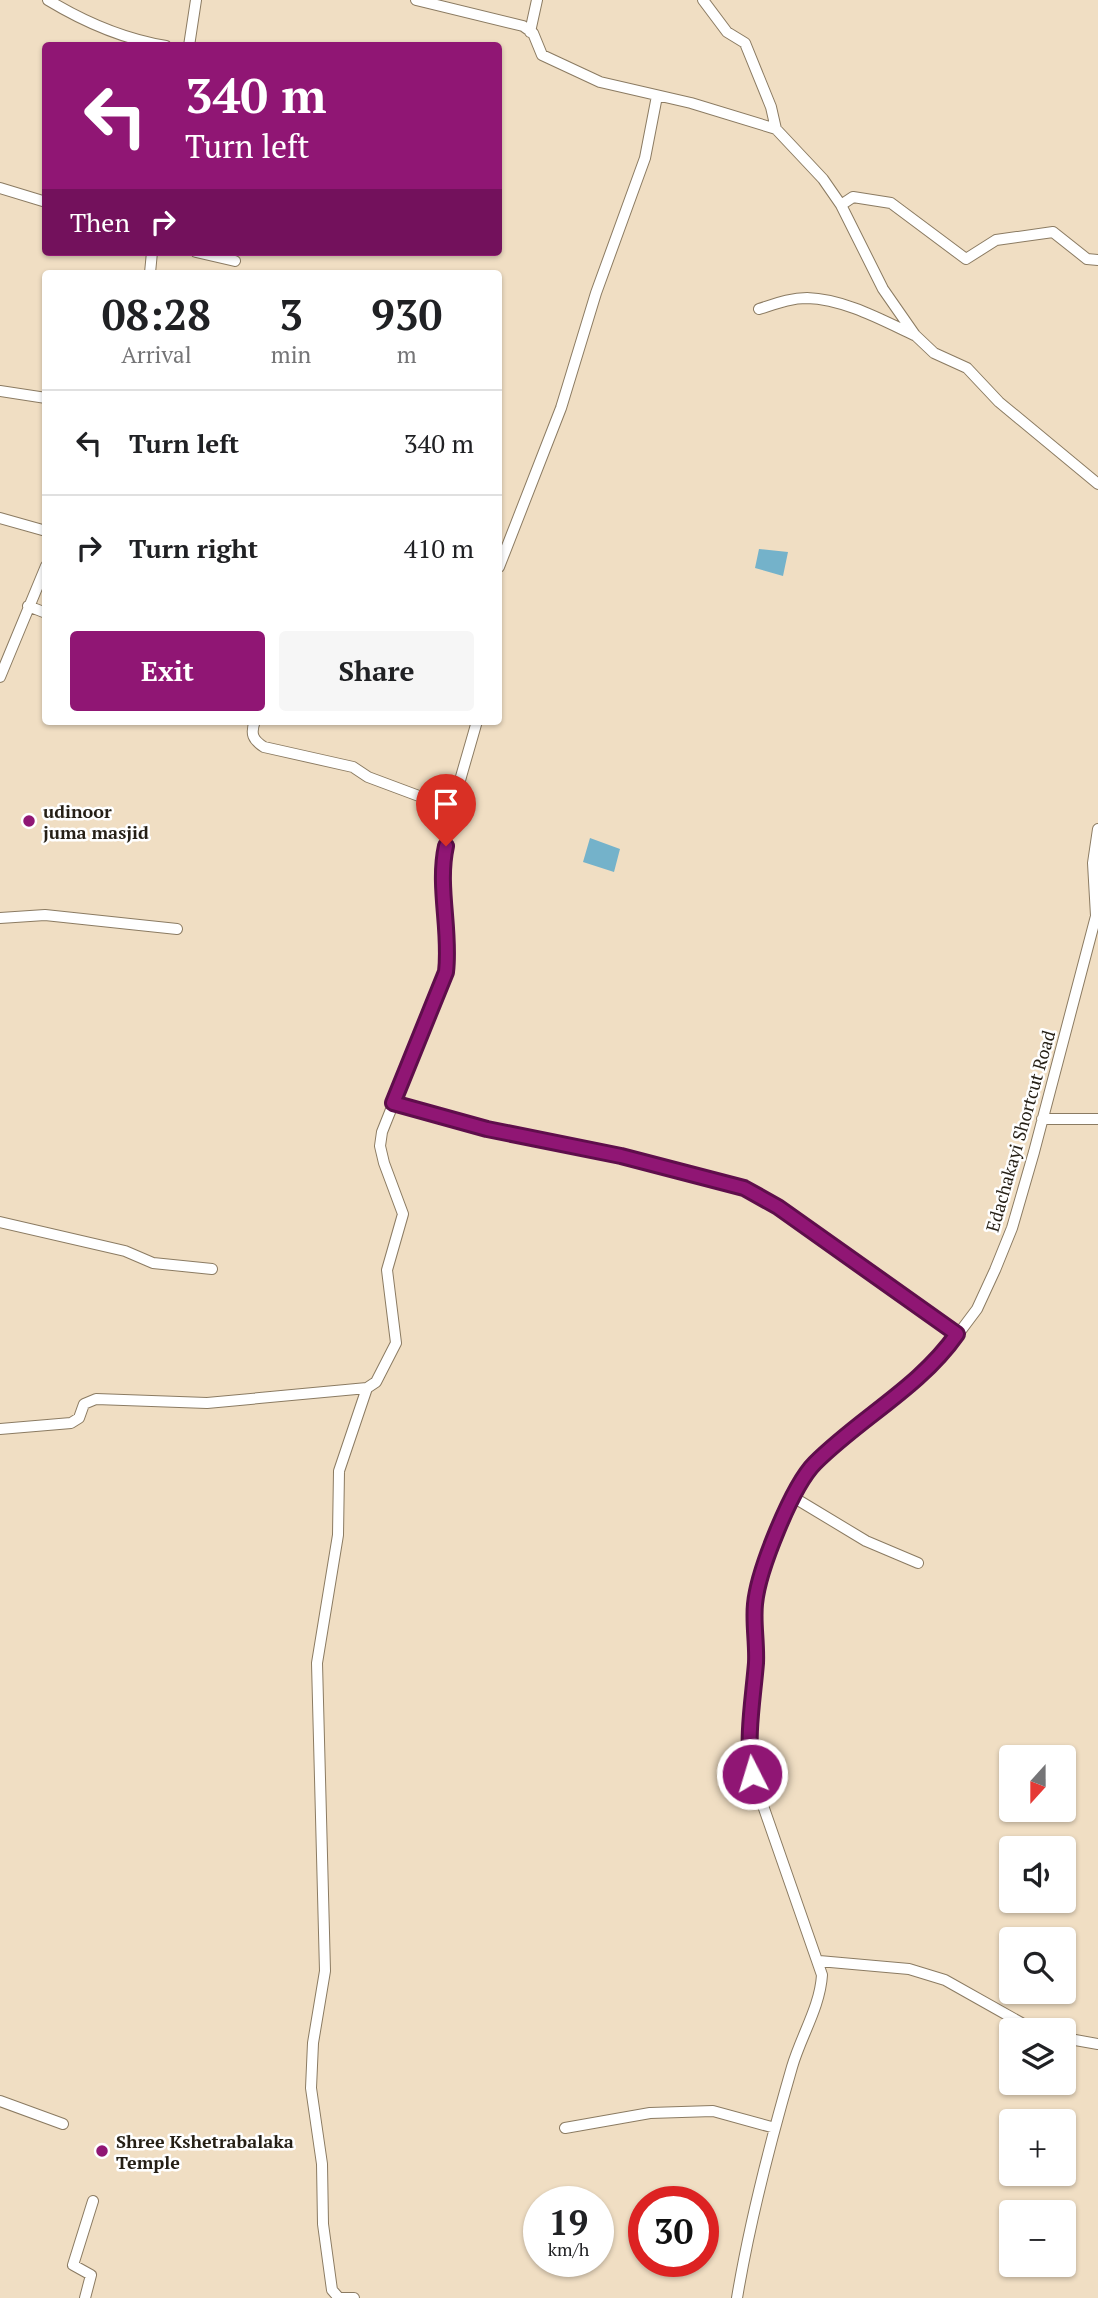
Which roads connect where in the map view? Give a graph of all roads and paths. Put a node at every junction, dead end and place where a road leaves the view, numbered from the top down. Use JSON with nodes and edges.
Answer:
{"nodes":[{"id":1,"x":48,"y":0,"type":"edge"},
{"id":2,"x":196,"y":0,"type":"edge"},
{"id":3,"x":416,"y":0,"type":"edge"},
{"id":4,"x":537,"y":0,"type":"edge"},
{"id":5,"x":703,"y":0,"type":"edge"},
{"id":6,"x":530,"y":32,"type":"junction"},
{"id":7,"x":141,"y":42,"type":"edge"},
{"id":8,"x":190,"y":42,"type":"edge"},
{"id":9,"x":657,"y":96,"type":"junction"},
{"id":10,"x":776,"y":129,"type":"junction"},
{"id":11,"x":0,"y":188,"type":"edge"},
{"id":12,"x":42,"y":201,"type":"edge"},
{"id":13,"x":841,"y":205,"type":"junction"},
{"id":14,"x":213,"y":256,"type":"edge"},
{"id":15,"x":1098,"y":260,"type":"edge"},
{"id":16,"x":235,"y":261,"type":"dead end"},
{"id":17,"x":759,"y":309,"type":"dead end"},
{"id":18,"x":915,"y":335,"type":"junction"},
{"id":19,"x":0,"y":391,"type":"edge"},
{"id":20,"x":42,"y":397,"type":"edge"},
{"id":21,"x":1098,"y":484,"type":"edge"},
{"id":22,"x":0,"y":518,"type":"edge"},
{"id":23,"x":42,"y":530,"type":"edge"},
{"id":24,"x":502,"y":559,"type":"edge"},
{"id":25,"x":42,"y":575,"type":"edge"},
{"id":26,"x":28,"y":606,"type":"junction"},
{"id":27,"x":42,"y":611,"type":"edge"},
{"id":28,"x":0,"y":677,"type":"edge"},
{"id":29,"x":253,"y":725,"type":"edge"},
{"id":30,"x":476,"y":725,"type":"edge"},
{"id":31,"x":451,"y":808,"type":"junction"},
{"id":32,"x":1098,"y":829,"type":"edge"},
{"id":33,"x":0,"y":918,"type":"edge"},
{"id":34,"x":177,"y":929,"type":"dead end"},
{"id":35,"x":393,"y":1103,"type":"junction"},
{"id":36,"x":1042,"y":1119,"type":"junction"},
{"id":37,"x":1098,"y":1119,"type":"edge"},
{"id":38,"x":0,"y":1222,"type":"edge"},
{"id":39,"x":212,"y":1269,"type":"dead end"},
{"id":40,"x":957,"y":1334,"type":"junction"},
{"id":41,"x":368,"y":1388,"type":"junction"},
{"id":42,"x":0,"y":1429,"type":"edge"},
{"id":43,"x":793,"y":1497,"type":"junction"},
{"id":44,"x":918,"y":1563,"type":"dead end"},
{"id":45,"x":819,"y":1961,"type":"junction"},
{"id":46,"x":1013,"y":2018,"type":"edge"},
{"id":47,"x":1076,"y":2040,"type":"edge"},
{"id":48,"x":1098,"y":2044,"type":"edge"},
{"id":49,"x":0,"y":2101,"type":"edge"},
{"id":50,"x":63,"y":2124,"type":"dead end"},
{"id":51,"x":565,"y":2128,"type":"dead end"},
{"id":52,"x":775,"y":2128,"type":"junction"},
{"id":53,"x":93,"y":2201,"type":"dead end"},
{"id":54,"x":85,"y":2298,"type":"edge"},
{"id":55,"x":354,"y":2298,"type":"edge"},
{"id":56,"x":737,"y":2298,"type":"edge"}],
"edges":[{"from":1,"to":7,"type":"street"},
{"from":2,"to":8,"type":"street"},
{"from":3,"to":6,"type":"street"},
{"from":4,"to":6,"type":"street"},
{"from":5,"to":10,"type":"street"},
{"from":6,"to":9,"type":"street"},
{"from":9,"to":10,"type":"street"},
{"from":9,"to":24,"type":"street"},
{"from":10,"to":13,"type":"street"},
{"from":11,"to":12,"type":"street"},
{"from":13,"to":15,"type":"street"},
{"from":13,"to":18,"type":"street"},
{"from":14,"to":16,"type":"street"},
{"from":17,"to":18,"type":"street"},
{"from":18,"to":21,"type":"street"},
{"from":19,"to":20,"type":"street"},
{"from":22,"to":23,"type":"street"},
{"from":25,"to":26,"type":"street"},
{"from":26,"to":27,"type":"street"},
{"from":26,"to":28,"type":"street"},
{"from":29,"to":31,"type":"street"},
{"from":30,"to":31,"type":"street"},
{"from":31,"to":35,"type":"street"},
{"from":32,"to":36,"type":"street","name":"Edachakayi Shortcut Road"},
{"from":33,"to":34,"type":"street"},
{"from":35,"to":40,"type":"street"},
{"from":35,"to":41,"type":"street"},
{"from":36,"to":37,"type":"street"},
{"from":36,"to":40,"type":"street","name":"Edachakayi Shortcut Road"},
{"from":38,"to":39,"type":"street"},
{"from":40,"to":43,"type":"street","name":"Edachakayi Shortcut Road"},
{"from":41,"to":42,"type":"street"},
{"from":41,"to":55,"type":"street"},
{"from":43,"to":44,"type":"street"},
{"from":43,"to":45,"type":"street","name":"Edachakayi Shortcut Road"},
{"from":45,"to":46,"type":"street"},
{"from":45,"to":52,"type":"street","name":"Edachakayi Shortcut Road"},
{"from":47,"to":48,"type":"street"},
{"from":49,"to":50,"type":"street"},
{"from":51,"to":52,"type":"street"},
{"from":52,"to":56,"type":"street","name":"Edachakayi Shortcut Road"},
{"from":53,"to":54,"type":"street"}]}
